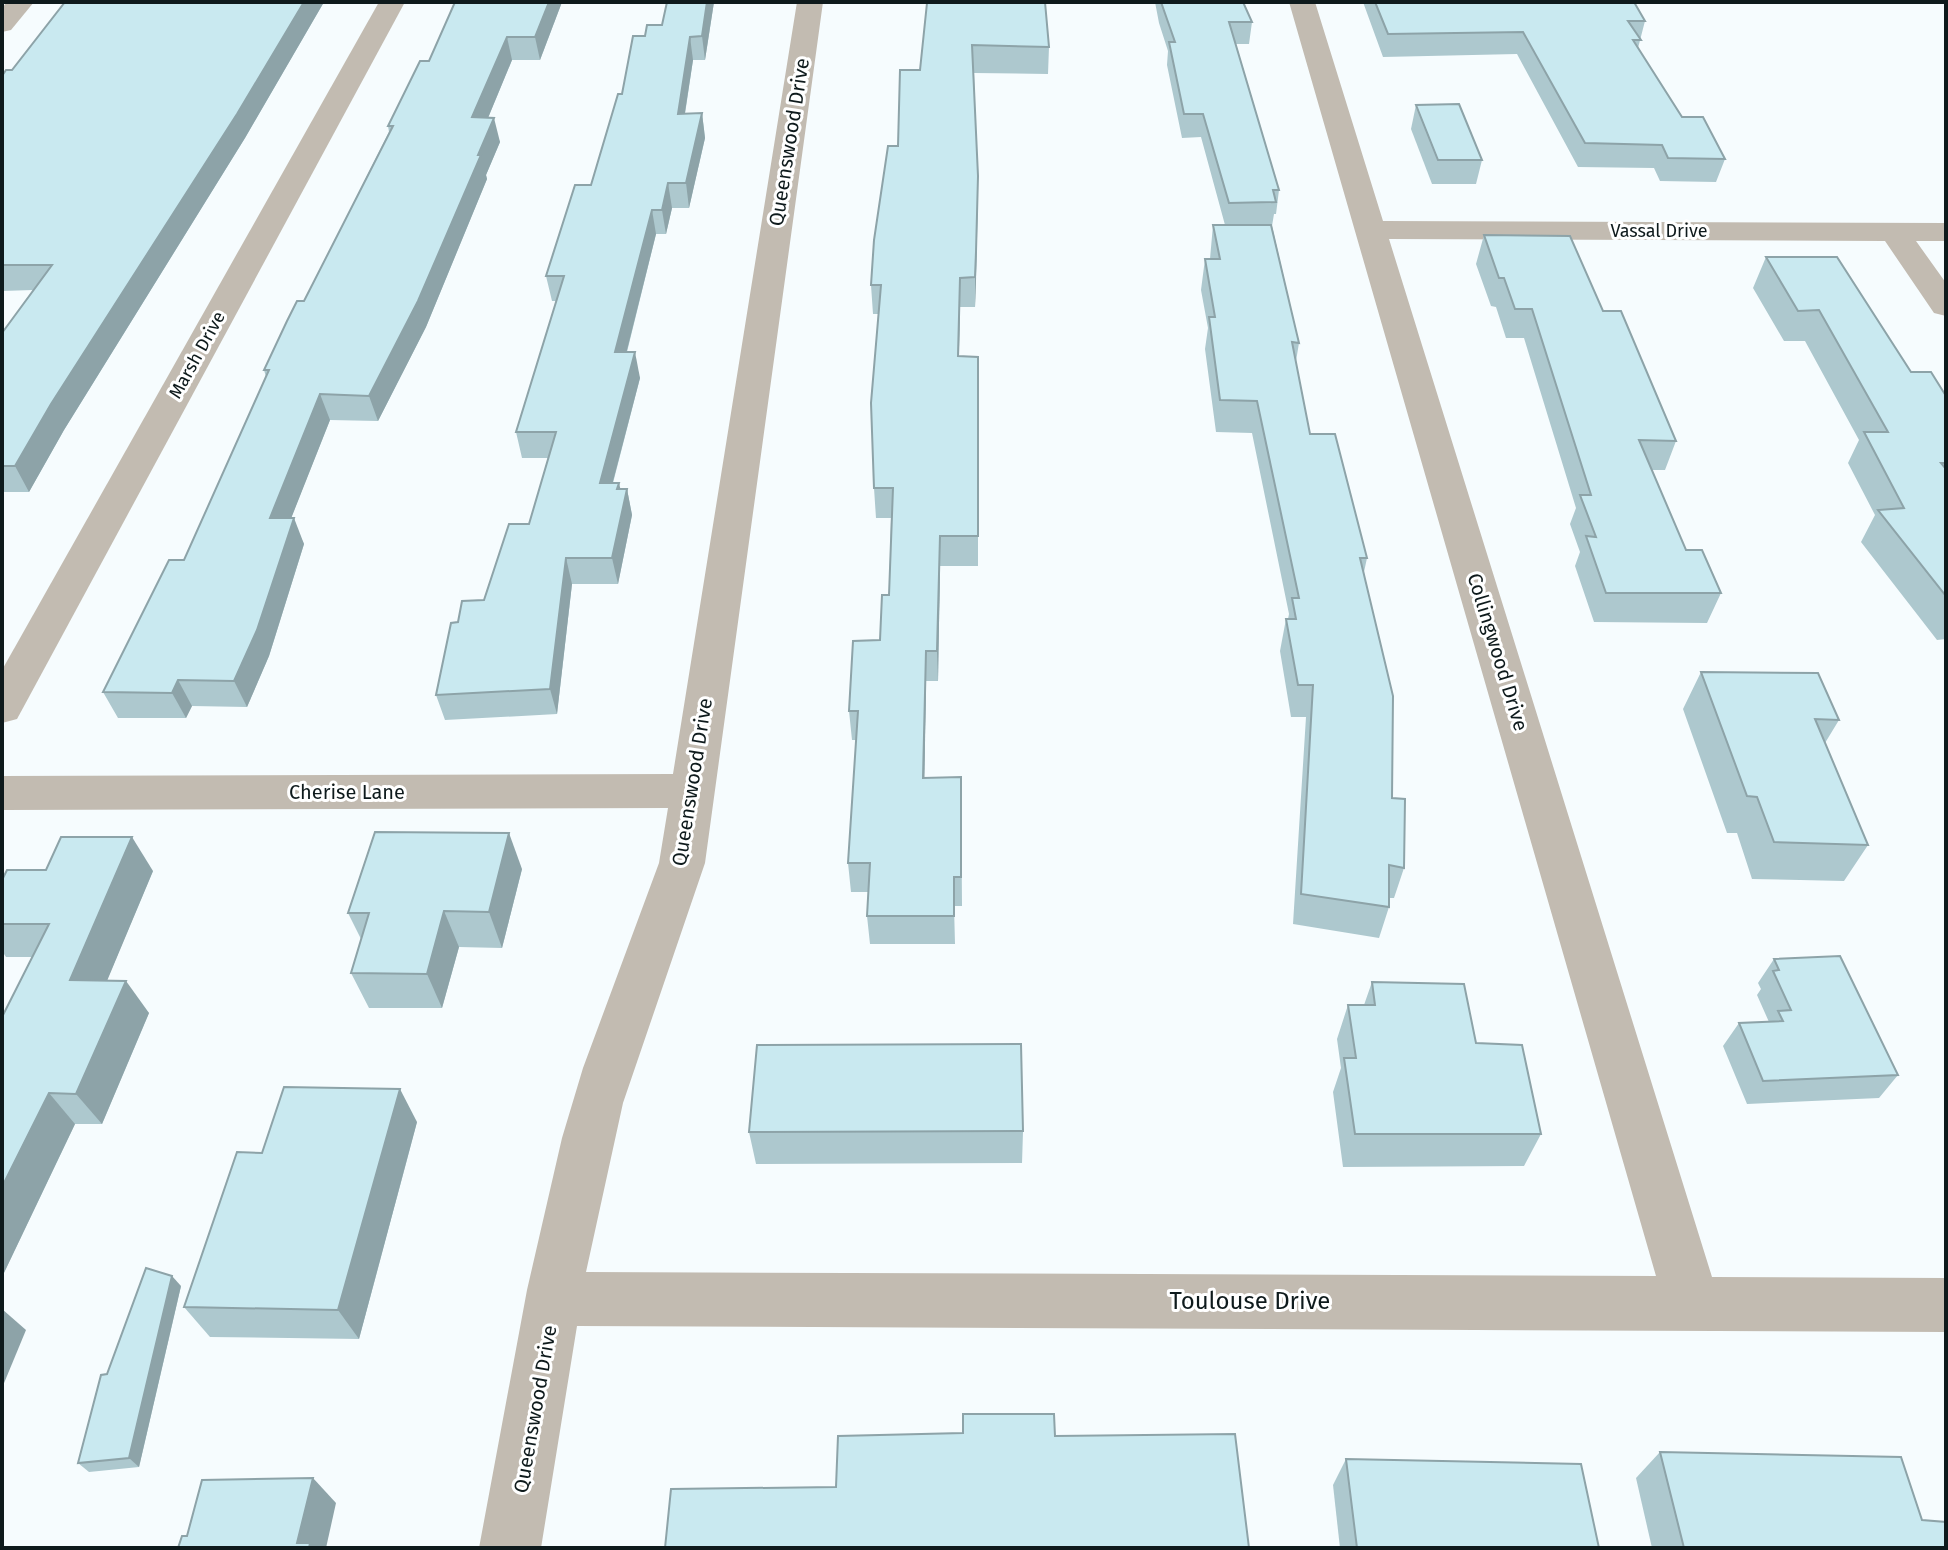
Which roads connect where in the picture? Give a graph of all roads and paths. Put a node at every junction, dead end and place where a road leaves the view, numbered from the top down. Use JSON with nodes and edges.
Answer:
{"nodes":[{"id":1,"x":21,"y":2,"type":"edge"},
{"id":2,"x":392,"y":2,"type":"edge"},
{"id":3,"x":810,"y":2,"type":"edge"},
{"id":4,"x":1302,"y":2,"type":"edge"},
{"id":5,"x":2,"y":24,"type":"edge"},
{"id":6,"x":1372,"y":230,"type":"junction"},
{"id":7,"x":1894,"y":232,"type":"junction"},
{"id":8,"x":1946,"y":232,"type":"edge"},
{"id":9,"x":1946,"y":306,"type":"edge"},
{"id":10,"x":2,"y":708,"type":"edge"},
{"id":11,"x":692,"y":791,"type":"junction"},
{"id":12,"x":2,"y":793,"type":"edge"},
{"id":13,"x":554,"y":1299,"type":"junction"},
{"id":14,"x":1692,"y":1303,"type":"junction"},
{"id":15,"x":1946,"y":1305,"type":"edge"},
{"id":16,"x":510,"y":1548,"type":"edge"}],
"edges":[{"from":1,"to":5,"type":"street"},
{"from":2,"to":10,"type":"street","name":"Marsh Drive"},
{"from":3,"to":11,"type":"street","name":"Queenswood Drive"},
{"from":4,"to":6,"type":"street","name":"Collingwood Drive"},
{"from":6,"to":7,"type":"street","name":"Vassal Drive"},
{"from":6,"to":14,"type":"street","name":"Collingwood Drive"},
{"from":7,"to":8,"type":"street","name":"Vassal Drive"},
{"from":7,"to":9,"type":"street"},
{"from":11,"to":12,"type":"street","name":"Cherise Lane"},
{"from":11,"to":13,"type":"street","name":"Queenswood Drive"},
{"from":13,"to":14,"type":"street","name":"Toulouse Drive"},
{"from":13,"to":16,"type":"street","name":"Queenswood Drive"},
{"from":14,"to":15,"type":"street","name":"Toulouse Drive"}]}
